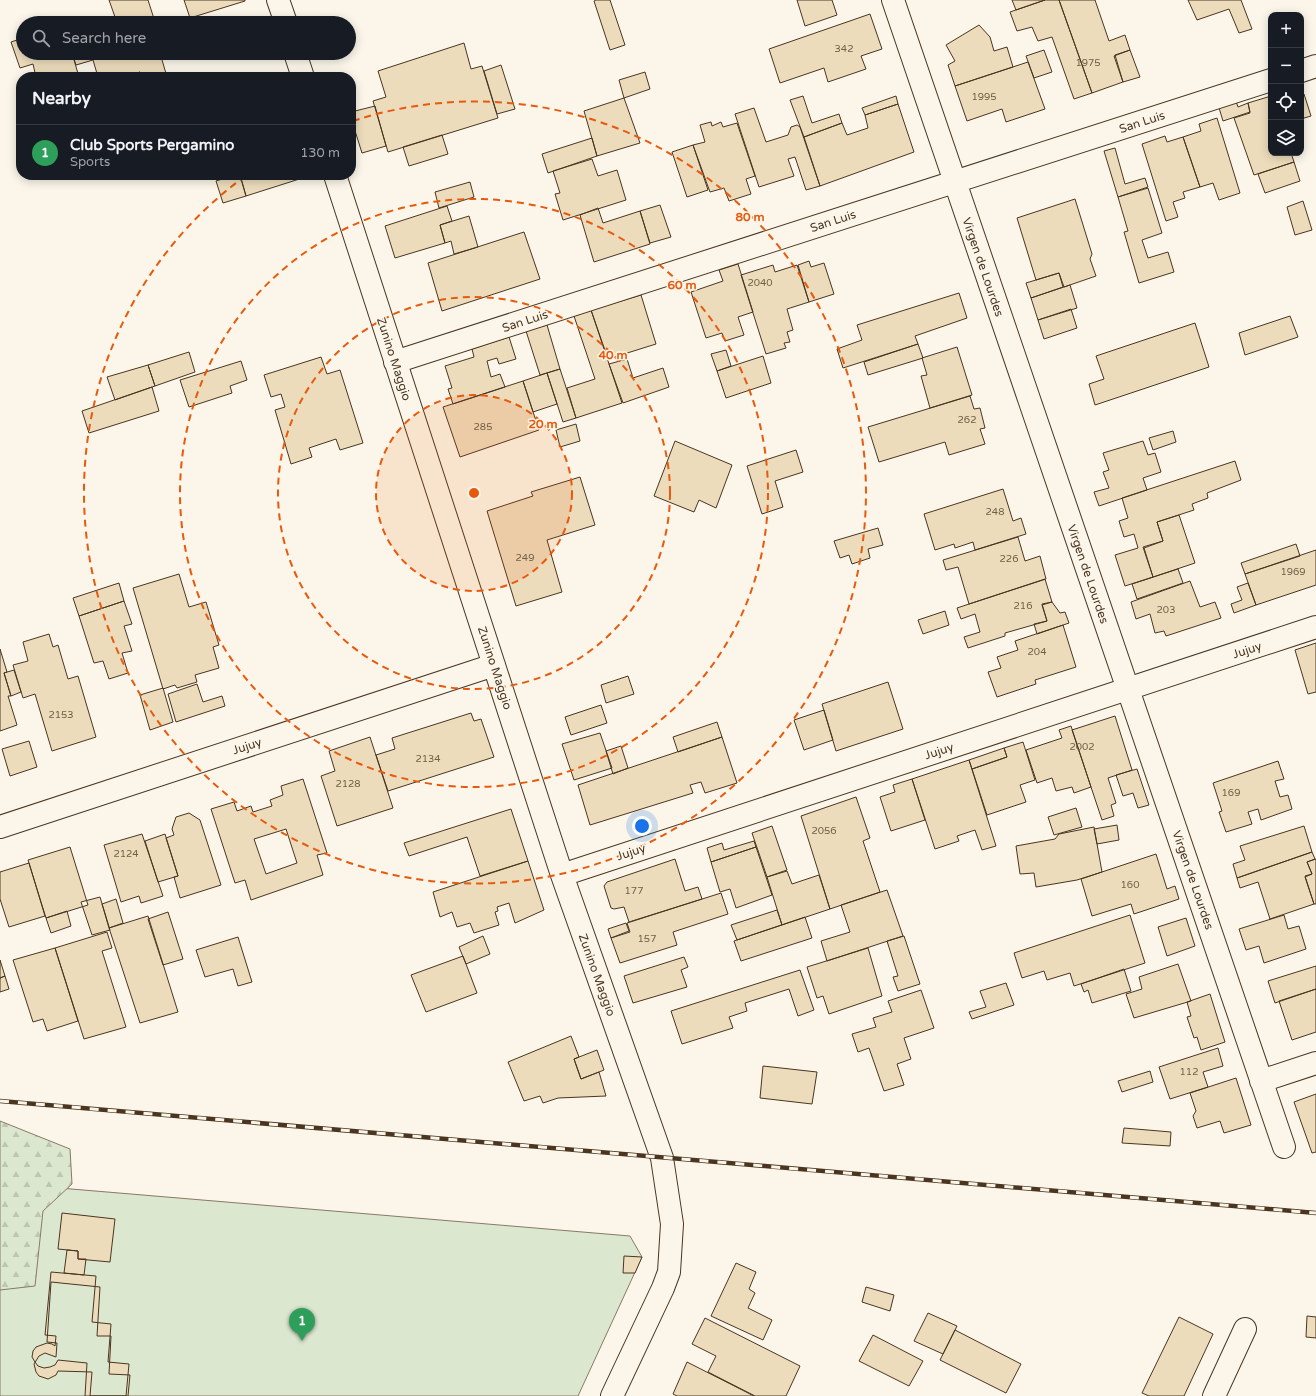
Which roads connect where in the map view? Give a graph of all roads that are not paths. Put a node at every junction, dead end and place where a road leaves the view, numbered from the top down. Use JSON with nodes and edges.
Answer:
{"nodes":[{"id":1,"x":278,"y":0,"type":"edge"},
{"id":2,"x":893,"y":0,"type":"edge"},
{"id":3,"x":284,"y":16,"type":"edge"},
{"id":4,"x":297,"y":60,"type":"edge"},
{"id":5,"x":1316,"y":66,"type":"edge"},
{"id":6,"x":1304,"y":70,"type":"edge"},
{"id":7,"x":301,"y":72,"type":"edge"},
{"id":8,"x":1268,"y":81,"type":"edge"},
{"id":9,"x":337,"y":180,"type":"edge"},
{"id":10,"x":954,"y":182,"type":"junction"},
{"id":11,"x":395,"y":362,"type":"junction"},
{"id":12,"x":1316,"y":627,"type":"edge"},
{"id":13,"x":494,"y":665,"type":"junction"},
{"id":14,"x":1128,"y":688,"type":"junction"},
{"id":15,"x":0,"y":827,"type":"edge"},
{"id":16,"x":562,"y":875,"type":"junction"},
{"id":17,"x":1316,"y":1062,"type":"edge"},
{"id":18,"x":1261,"y":1081,"type":"junction"},
{"id":19,"x":1284,"y":1148,"type":"dead end"},
{"id":20,"x":1245,"y":1329,"type":"dead end"},
{"id":21,"x":612,"y":1396,"type":"edge"},
{"id":22,"x":1214,"y":1396,"type":"edge"}],
"edges":[{"from":1,"to":3,"type":"street"},
{"from":2,"to":10,"type":"street","name":"Virgen de Lourdes"},
{"from":4,"to":7,"type":"street"},
{"from":5,"to":6,"type":"street"},
{"from":8,"to":10,"type":"street","name":"San Luis"},
{"from":9,"to":11,"type":"street","name":"Zunino Maggio"},
{"from":10,"to":11,"type":"street","name":"San Luis"},
{"from":10,"to":14,"type":"street","name":"Virgen de Lourdes"},
{"from":11,"to":13,"type":"street","name":"Zunino Maggio"},
{"from":12,"to":14,"type":"street","name":"Jujuy"},
{"from":13,"to":15,"type":"street","name":"Jujuy"},
{"from":13,"to":16,"type":"street","name":"Zunino Maggio"},
{"from":14,"to":16,"type":"street","name":"Jujuy"},
{"from":14,"to":18,"type":"street","name":"Virgen de Lourdes"},
{"from":16,"to":21,"type":"street","name":"Zunino Maggio"},
{"from":17,"to":18,"type":"street"},
{"from":18,"to":19,"type":"street","name":"Virgen de Lourdes"},
{"from":20,"to":22,"type":"street"}]}
